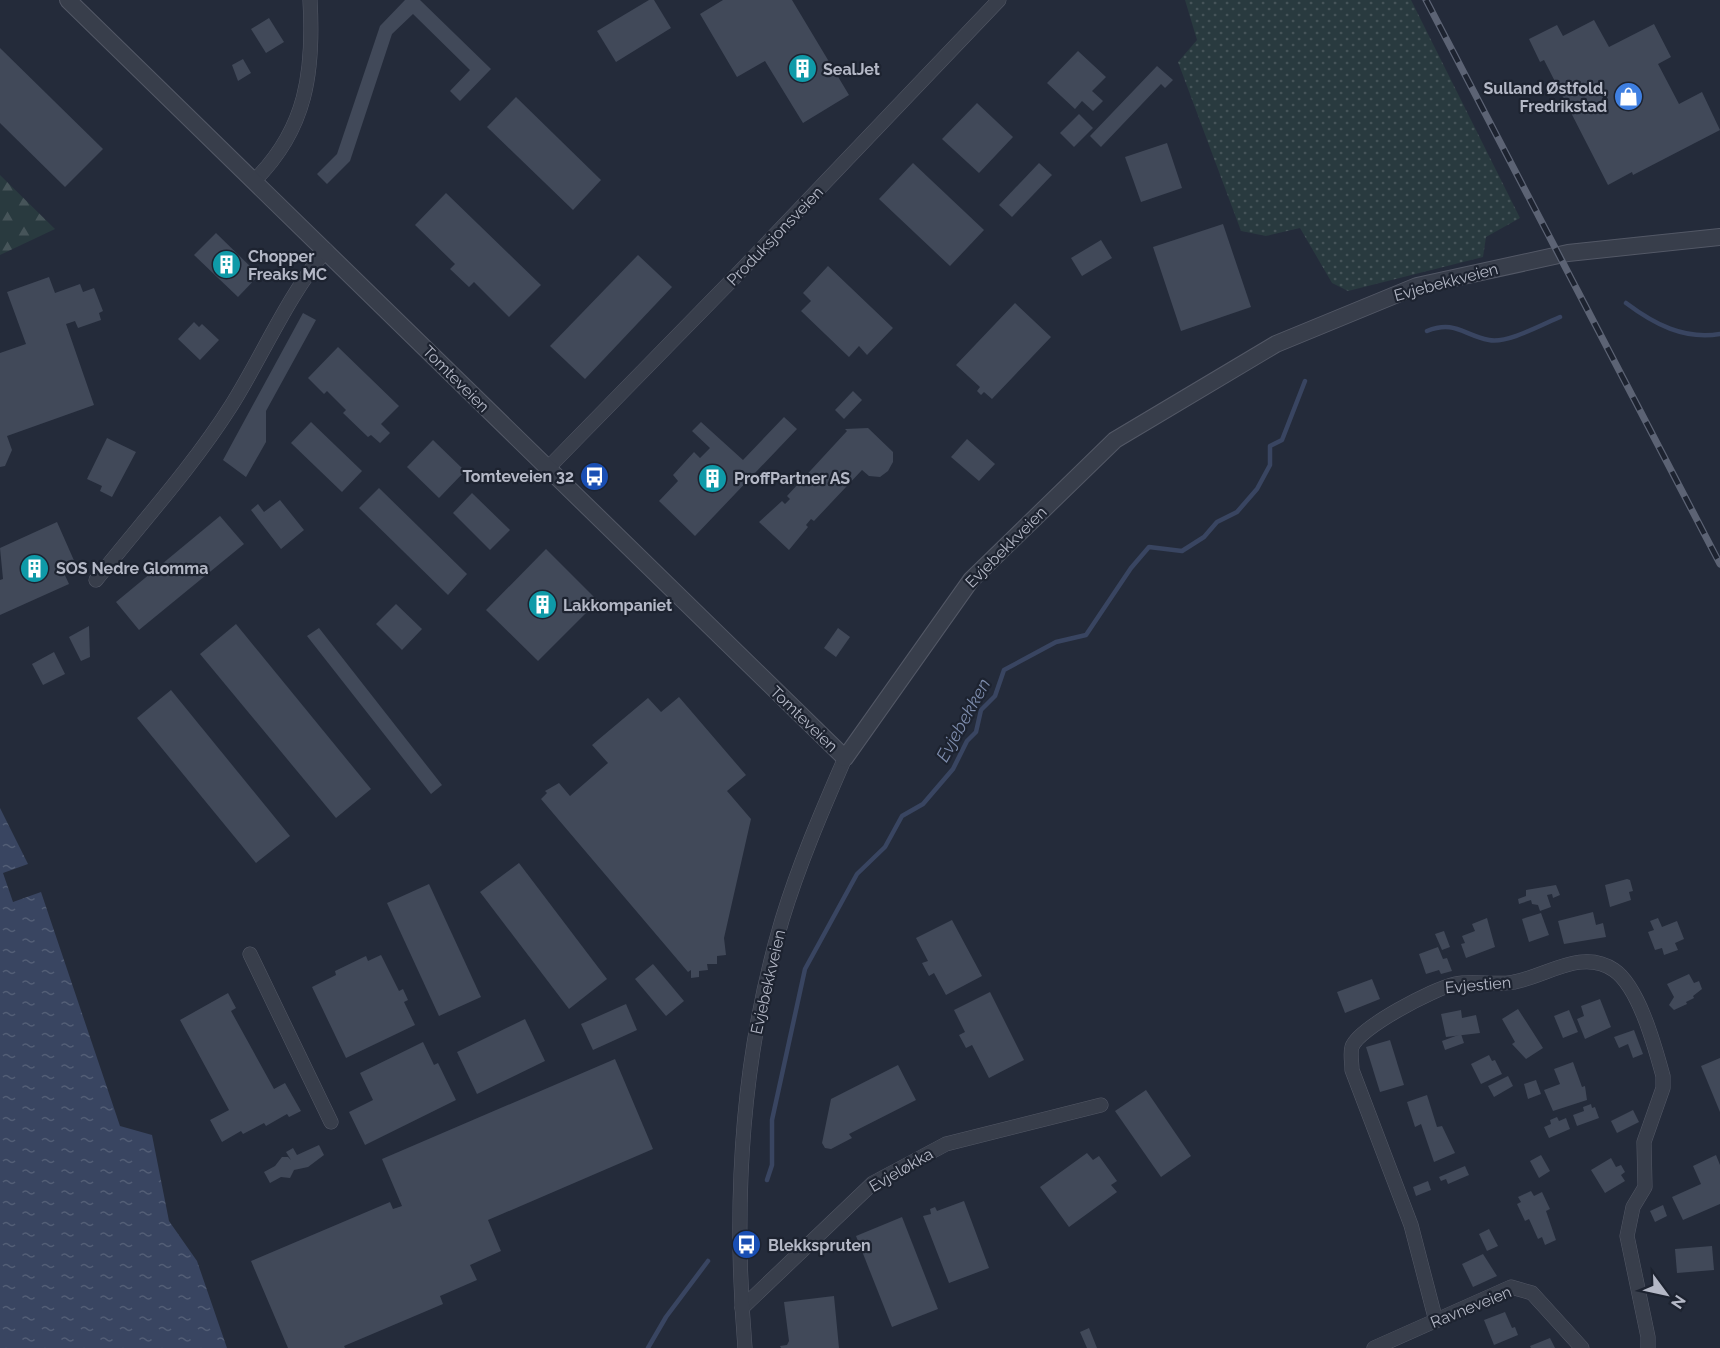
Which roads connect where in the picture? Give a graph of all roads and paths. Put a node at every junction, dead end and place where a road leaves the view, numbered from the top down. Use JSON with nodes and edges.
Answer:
{"nodes":[{"id":1,"x":68,"y":0,"type":"edge"},
{"id":2,"x":310,"y":0,"type":"edge"},
{"id":3,"x":999,"y":0,"type":"edge"},
{"id":4,"x":255,"y":180,"type":"junction"},
{"id":5,"x":1720,"y":237,"type":"edge"},
{"id":6,"x":326,"y":250,"type":"junction"},
{"id":7,"x":547,"y":469,"type":"junction"},
{"id":8,"x":96,"y":580,"type":"dead end"},
{"id":9,"x":845,"y":758,"type":"junction"},
{"id":10,"x":250,"y":954,"type":"dead end"},
{"id":11,"x":1101,"y":1105,"type":"dead end"},
{"id":12,"x":331,"y":1122,"type":"dead end"},
{"id":13,"x":742,"y":1308,"type":"junction"},
{"id":14,"x":1436,"y":1321,"type":"junction"},
{"id":15,"x":745,"y":1348,"type":"edge"},
{"id":16,"x":1374,"y":1348,"type":"edge"},
{"id":17,"x":1582,"y":1348,"type":"edge"},
{"id":18,"x":1648,"y":1348,"type":"edge"}],
"edges":[{"from":1,"to":4,"type":"street","name":"Tomteveien"},
{"from":2,"to":4,"type":"street"},
{"from":3,"to":7,"type":"street","name":"Produksjonsveien"},
{"from":4,"to":6,"type":"street","name":"Tomteveien"},
{"from":5,"to":9,"type":"street","name":"Evjebekkveien"},
{"from":6,"to":7,"type":"street","name":"Tomteveien"},
{"from":6,"to":8,"type":"street"},
{"from":7,"to":9,"type":"street","name":"Tomteveien"},
{"from":9,"to":13,"type":"street","name":"Evjebekkveien"},
{"from":10,"to":12,"type":"street"},
{"from":11,"to":13,"type":"street","name":"Evjeløkka"},
{"from":13,"to":15,"type":"street","name":"Evjebekkveien"},
{"from":14,"to":16,"type":"street","name":"Ravneveien"},
{"from":14,"to":17,"type":"street","name":"Ravneveien"},
{"from":14,"to":18,"type":"street","name":"Evjestien"}]}
